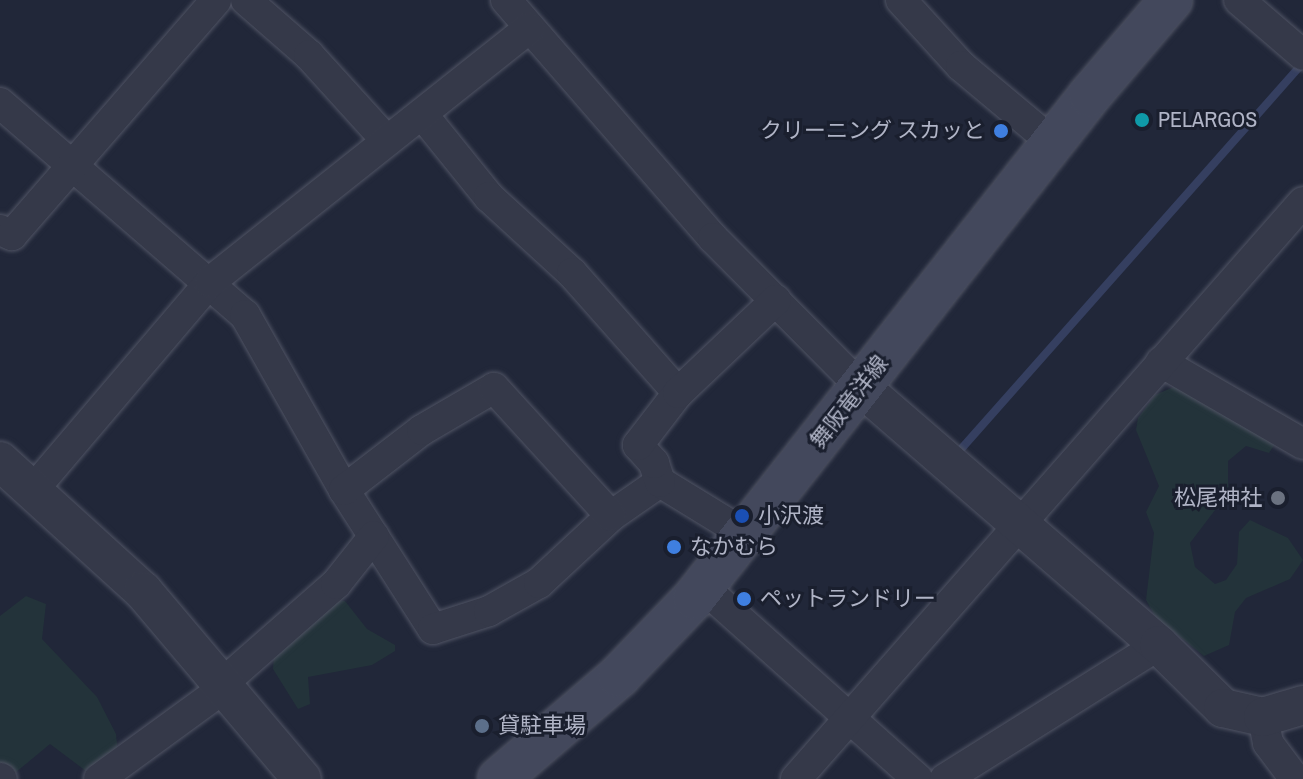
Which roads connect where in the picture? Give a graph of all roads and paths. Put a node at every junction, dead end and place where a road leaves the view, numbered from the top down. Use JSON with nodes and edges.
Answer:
{"nodes":[{"id":1,"x":216,"y":0,"type":"edge"},
{"id":2,"x":246,"y":0,"type":"edge"},
{"id":3,"x":506,"y":0,"type":"edge"},
{"id":4,"x":901,"y":0,"type":"edge"},
{"id":5,"x":1171,"y":0,"type":"edge"},
{"id":6,"x":1239,"y":0,"type":"edge"},
{"id":7,"x":529,"y":28,"type":"junction"},
{"id":8,"x":1303,"y":55,"type":"edge"},
{"id":9,"x":0,"y":103,"type":"edge"},
{"id":10,"x":422,"y":114,"type":"junction"},
{"id":11,"x":387,"y":141,"type":"junction"},
{"id":12,"x":1053,"y":143,"type":"junction"},
{"id":13,"x":73,"y":165,"type":"junction"},
{"id":14,"x":1303,"y":202,"type":"edge"},
{"id":15,"x":0,"y":230,"type":"edge"},
{"id":16,"x":210,"y":282,"type":"junction"},
{"id":17,"x":776,"y":300,"type":"junction"},
{"id":18,"x":1161,"y":362,"type":"junction"},
{"id":19,"x":861,"y":387,"type":"junction"},
{"id":20,"x":678,"y":393,"type":"junction"},
{"id":21,"x":1303,"y":444,"type":"edge"},
{"id":22,"x":0,"y":461,"type":"edge"},
{"id":23,"x":660,"y":482,"type":"junction"},
{"id":24,"x":33,"y":490,"type":"junction"},
{"id":25,"x":344,"y":490,"type":"junction"},
{"id":26,"x":611,"y":516,"type":"junction"},
{"id":27,"x":1019,"y":523,"type":"junction"},
{"id":28,"x":745,"y":534,"type":"junction"},
{"id":29,"x":374,"y":536,"type":"junction"},
{"id":30,"x":703,"y":587,"type":"junction"},
{"id":31,"x":1159,"y":645,"type":"junction"},
{"id":32,"x":223,"y":685,"type":"junction"},
{"id":33,"x":1303,"y":705,"type":"edge"},
{"id":34,"x":1263,"y":717,"type":"junction"},
{"id":35,"x":849,"y":718,"type":"junction"},
{"id":36,"x":99,"y":779,"type":"edge"},
{"id":37,"x":302,"y":779,"type":"edge"},
{"id":38,"x":499,"y":779,"type":"edge"},
{"id":39,"x":796,"y":779,"type":"edge"},
{"id":40,"x":918,"y":779,"type":"edge"},
{"id":41,"x":945,"y":779,"type":"edge"},
{"id":42,"x":1295,"y":779,"type":"edge"}],
"edges":[{"from":1,"to":13,"type":"street"},
{"from":2,"to":11,"type":"street"},
{"from":3,"to":7,"type":"street"},
{"from":4,"to":12,"type":"street"},
{"from":5,"to":12,"type":"main road","name":"舞阪竜洋線"},
{"from":6,"to":8,"type":"street"},
{"from":7,"to":10,"type":"street"},
{"from":7,"to":17,"type":"street"},
{"from":9,"to":13,"type":"street"},
{"from":10,"to":11,"type":"street"},
{"from":10,"to":20,"type":"street"},
{"from":11,"to":16,"type":"street"},
{"from":12,"to":19,"type":"main road","name":"舞阪竜洋線"},
{"from":13,"to":15,"type":"street"},
{"from":13,"to":16,"type":"street"},
{"from":14,"to":18,"type":"street"},
{"from":16,"to":24,"type":"street"},
{"from":16,"to":25,"type":"street"},
{"from":17,"to":19,"type":"street"},
{"from":17,"to":20,"type":"street"},
{"from":18,"to":21,"type":"street"},
{"from":18,"to":27,"type":"street"},
{"from":19,"to":27,"type":"street"},
{"from":19,"to":28,"type":"main road","name":"舞阪竜洋線"},
{"from":20,"to":23,"type":"street"},
{"from":22,"to":24,"type":"street"},
{"from":23,"to":26,"type":"street"},
{"from":23,"to":28,"type":"street"},
{"from":24,"to":32,"type":"street"},
{"from":25,"to":26,"type":"street"},
{"from":25,"to":29,"type":"street"},
{"from":26,"to":29,"type":"street"},
{"from":27,"to":31,"type":"street"},
{"from":27,"to":35,"type":"street"},
{"from":28,"to":30,"type":"main road","name":"舞阪竜洋線"},
{"from":29,"to":32,"type":"street"},
{"from":30,"to":35,"type":"street"},
{"from":30,"to":38,"type":"main road","name":"舞阪竜洋線"},
{"from":31,"to":34,"type":"street"},
{"from":31,"to":41,"type":"street"},
{"from":32,"to":36,"type":"street"},
{"from":32,"to":37,"type":"street"},
{"from":33,"to":34,"type":"street"},
{"from":34,"to":42,"type":"street"},
{"from":35,"to":39,"type":"street"},
{"from":35,"to":40,"type":"street"}]}
